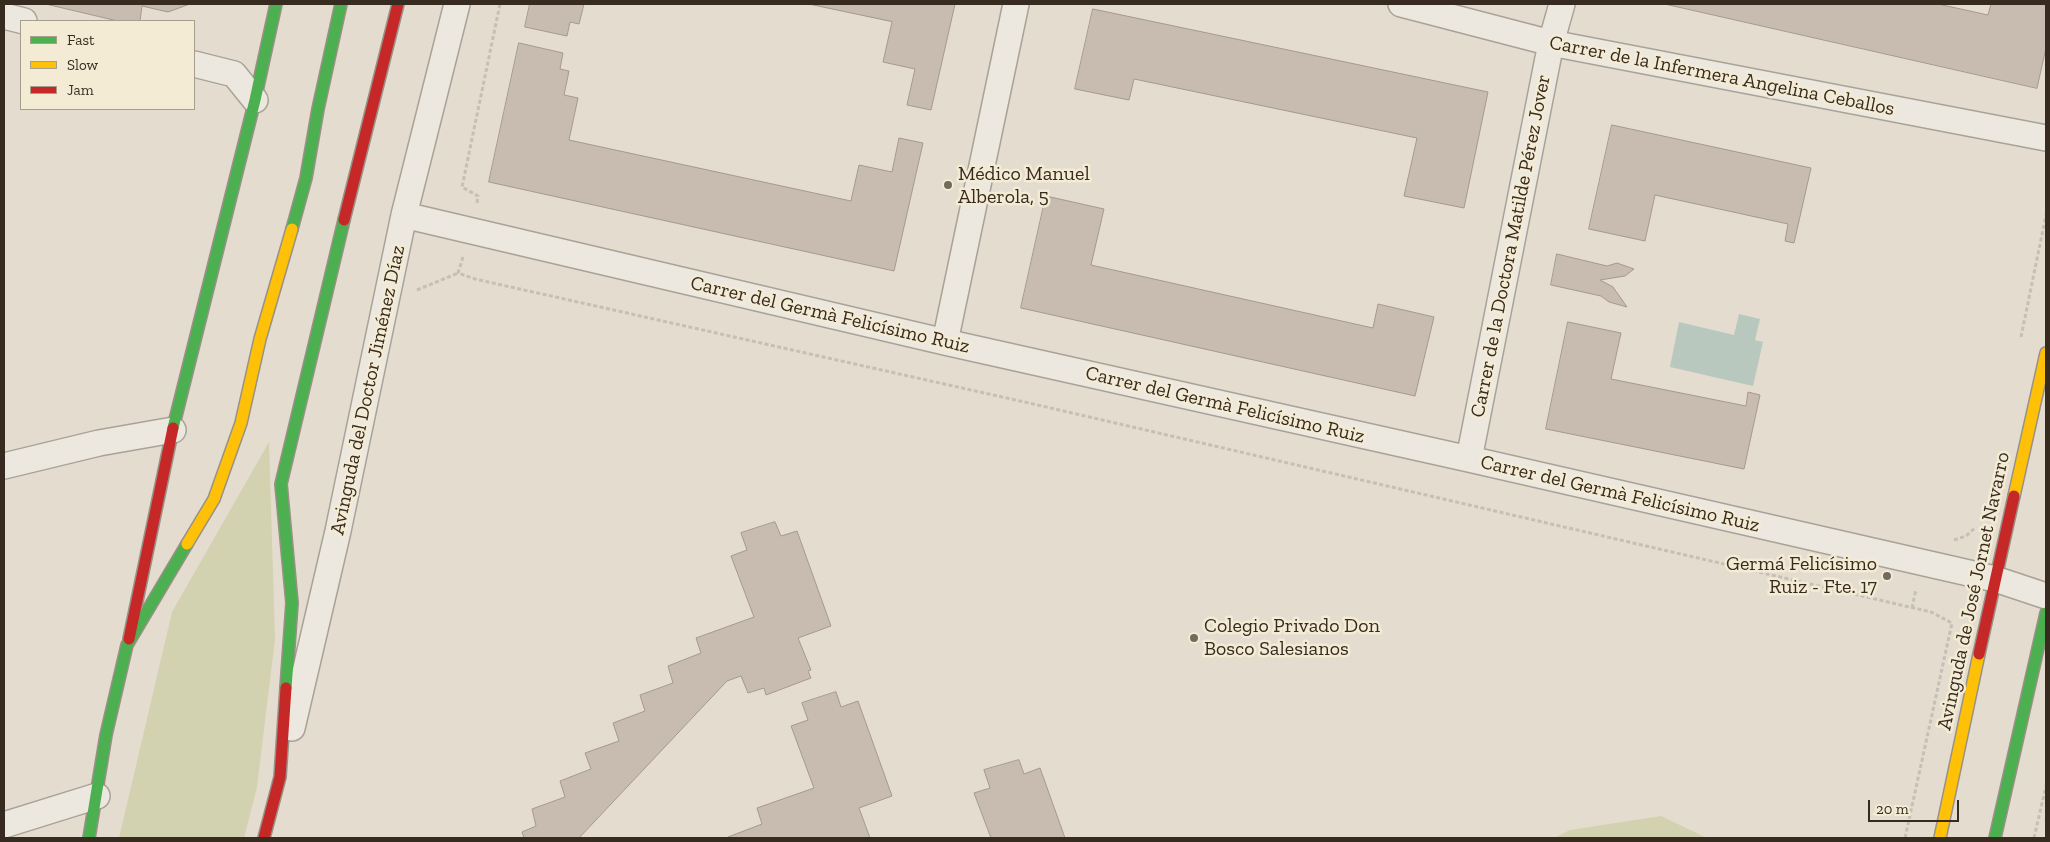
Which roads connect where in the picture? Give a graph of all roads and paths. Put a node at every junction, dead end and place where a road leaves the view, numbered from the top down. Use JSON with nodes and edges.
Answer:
{"nodes":[{"id":1,"x":276,"y":4,"type":"edge"},
{"id":2,"x":341,"y":4,"type":"edge"},
{"id":3,"x":398,"y":4,"type":"edge"},
{"id":4,"x":457,"y":4,"type":"edge"},
{"id":5,"x":500,"y":4,"type":"edge"},
{"id":6,"x":1016,"y":4,"type":"edge"},
{"id":7,"x":1401,"y":4,"type":"edge"},
{"id":8,"x":1562,"y":4,"type":"edge"},
{"id":9,"x":4,"y":16,"type":"edge"},
{"id":10,"x":20,"y":20,"type":"edge"},
{"id":11,"x":1551,"y":43,"type":"junction"},
{"id":12,"x":195,"y":64,"type":"edge"},
{"id":13,"x":255,"y":100,"type":"junction"},
{"id":14,"x":2046,"y":138,"type":"edge"},
{"id":15,"x":404,"y":215,"type":"junction"},
{"id":16,"x":2046,"y":215,"type":"edge"},
{"id":17,"x":471,"y":231,"type":"junction"},
{"id":18,"x":2020,"y":340,"type":"dead end"},
{"id":19,"x":945,"y":342,"type":"junction"},
{"id":20,"x":2046,"y":353,"type":"edge"},
{"id":21,"x":173,"y":430,"type":"junction"},
{"id":22,"x":1469,"y":459,"type":"junction"},
{"id":23,"x":4,"y":466,"type":"edge"},
{"id":24,"x":1982,"y":522,"type":"dead end"},
{"id":25,"x":1952,"y":541,"type":"dead end"},
{"id":26,"x":1923,"y":563,"type":"junction"},
{"id":27,"x":1995,"y":580,"type":"junction"},
{"id":28,"x":2046,"y":596,"type":"edge"},
{"id":29,"x":1912,"y":608,"type":"junction"},
{"id":30,"x":2046,"y":613,"type":"edge"},
{"id":31,"x":128,"y":645,"type":"junction"},
{"id":32,"x":280,"y":777,"type":"junction"},
{"id":33,"x":2046,"y":786,"type":"edge"},
{"id":34,"x":97,"y":796,"type":"junction"},
{"id":35,"x":4,"y":825,"type":"edge"},
{"id":36,"x":89,"y":838,"type":"edge"},
{"id":37,"x":264,"y":838,"type":"edge"},
{"id":38,"x":1905,"y":838,"type":"edge"},
{"id":39,"x":1940,"y":838,"type":"edge"},
{"id":40,"x":1995,"y":838,"type":"edge"},
{"id":41,"x":2034,"y":838,"type":"edge"}],
"edges":[{"from":1,"to":13,"type":"main road"},
{"from":2,"to":31,"type":"main road"},
{"from":3,"to":32,"type":"main road","name":"Avinguda del Doctor Jiménez Díaz"},
{"from":4,"to":15,"type":"street","name":"Avinguda del Doctor Jiménez Díaz"},
{"from":5,"to":17,"type":"path"},
{"from":6,"to":19,"type":"street"},
{"from":7,"to":11,"type":"street","name":"Carrer de la Infermera Angelina Ceballos"},
{"from":8,"to":11,"type":"street","name":"Carrer de la Doctora Matilde Pérez Jover"},
{"from":9,"to":10,"type":"street"},
{"from":11,"to":14,"type":"street","name":"Carrer de la Infermera Angelina Ceballos"},
{"from":11,"to":22,"type":"street","name":"Carrer de la Doctora Matilde Pérez Jover"},
{"from":12,"to":13,"type":"street"},
{"from":13,"to":21,"type":"main road"},
{"from":15,"to":17,"type":"street","name":"Carrer del Germà Felicísimo Ruiz"},
{"from":15,"to":32,"type":"street","name":"Avinguda del Doctor Jiménez Díaz"},
{"from":16,"to":18,"type":"path"},
{"from":17,"to":19,"type":"street","name":"Carrer del Germà Felicísimo Ruiz"},
{"from":17,"to":29,"type":"path"},
{"from":19,"to":22,"type":"street","name":"Carrer del Germà Felicísimo Ruiz"},
{"from":20,"to":27,"type":"main road","name":"Avinguda de José Jornet Navarro"},
{"from":21,"to":23,"type":"street"},
{"from":21,"to":31,"type":"main road"},
{"from":22,"to":26,"type":"street","name":"Carrer del Germà Felicísimo Ruiz"},
{"from":24,"to":25,"type":"path"},
{"from":26,"to":27,"type":"street","name":"Carrer del Germà Felicísimo Ruiz"},
{"from":26,"to":29,"type":"path"},
{"from":27,"to":28,"type":"street","name":"Carrer del Germà Felicísimo Ruiz"},
{"from":27,"to":39,"type":"main road","name":"Avinguda de José Jornet Navarro"},
{"from":29,"to":38,"type":"path"},
{"from":30,"to":40,"type":"main road"},
{"from":31,"to":34,"type":"main road"},
{"from":32,"to":37,"type":"main road","name":"Avinguda del Doctor Jiménez Díaz"},
{"from":33,"to":41,"type":"path"},
{"from":34,"to":35,"type":"street"},
{"from":34,"to":36,"type":"main road"}]}
